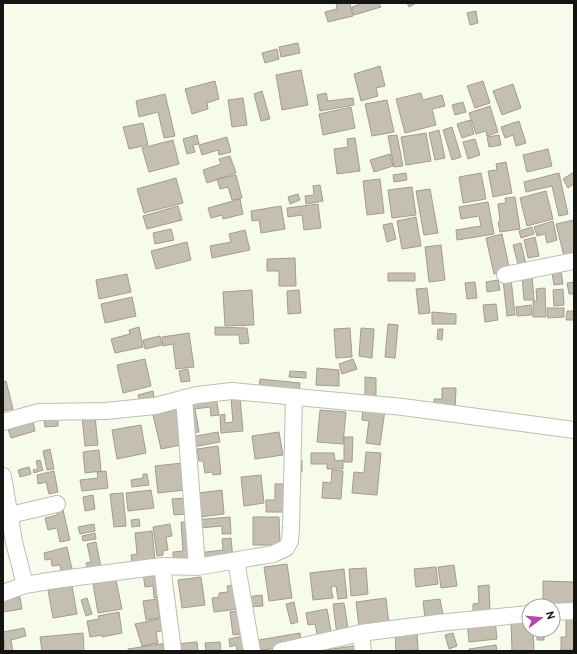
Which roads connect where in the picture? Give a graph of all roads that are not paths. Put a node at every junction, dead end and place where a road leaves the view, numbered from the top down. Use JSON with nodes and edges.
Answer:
{"nodes":[{"id":1,"x":574,"y":261,"type":"edge"},
{"id":2,"x":505,"y":275,"type":"dead end"},
{"id":3,"x":294,"y":397,"type":"junction"},
{"id":4,"x":184,"y":398,"type":"junction"},
{"id":5,"x":3,"y":422,"type":"edge"},
{"id":6,"x":574,"y":430,"type":"edge"},
{"id":7,"x":3,"y":476,"type":"edge"},
{"id":8,"x":57,"y":504,"type":"dead end"},
{"id":9,"x":10,"y":515,"type":"junction"},
{"id":10,"x":236,"y":561,"type":"junction"},
{"id":11,"x":162,"y":566,"type":"junction"},
{"id":12,"x":197,"y":568,"type":"junction"},
{"id":13,"x":25,"y":585,"type":"junction"},
{"id":14,"x":3,"y":593,"type":"edge"},
{"id":15,"x":574,"y":611,"type":"edge"},
{"id":16,"x":561,"y":612,"type":"edge"},
{"id":17,"x":521,"y":615,"type":"edge"},
{"id":18,"x":360,"y":633,"type":"junction"},
{"id":19,"x":173,"y":651,"type":"edge"},
{"id":20,"x":252,"y":651,"type":"edge"},
{"id":21,"x":281,"y":651,"type":"edge"},
{"id":22,"x":363,"y":651,"type":"edge"}],
"edges":[{"from":1,"to":2,"type":"street"},
{"from":3,"to":4,"type":"street"},
{"from":3,"to":6,"type":"street"},
{"from":3,"to":10,"type":"street"},
{"from":4,"to":5,"type":"street"},
{"from":4,"to":12,"type":"street"},
{"from":7,"to":9,"type":"street"},
{"from":8,"to":9,"type":"street"},
{"from":9,"to":13,"type":"street"},
{"from":10,"to":12,"type":"street"},
{"from":10,"to":20,"type":"street"},
{"from":11,"to":12,"type":"street"},
{"from":11,"to":13,"type":"street"},
{"from":11,"to":19,"type":"street"},
{"from":13,"to":14,"type":"street"},
{"from":15,"to":16,"type":"street"},
{"from":17,"to":18,"type":"street"},
{"from":18,"to":21,"type":"street"},
{"from":18,"to":22,"type":"street"}]}
